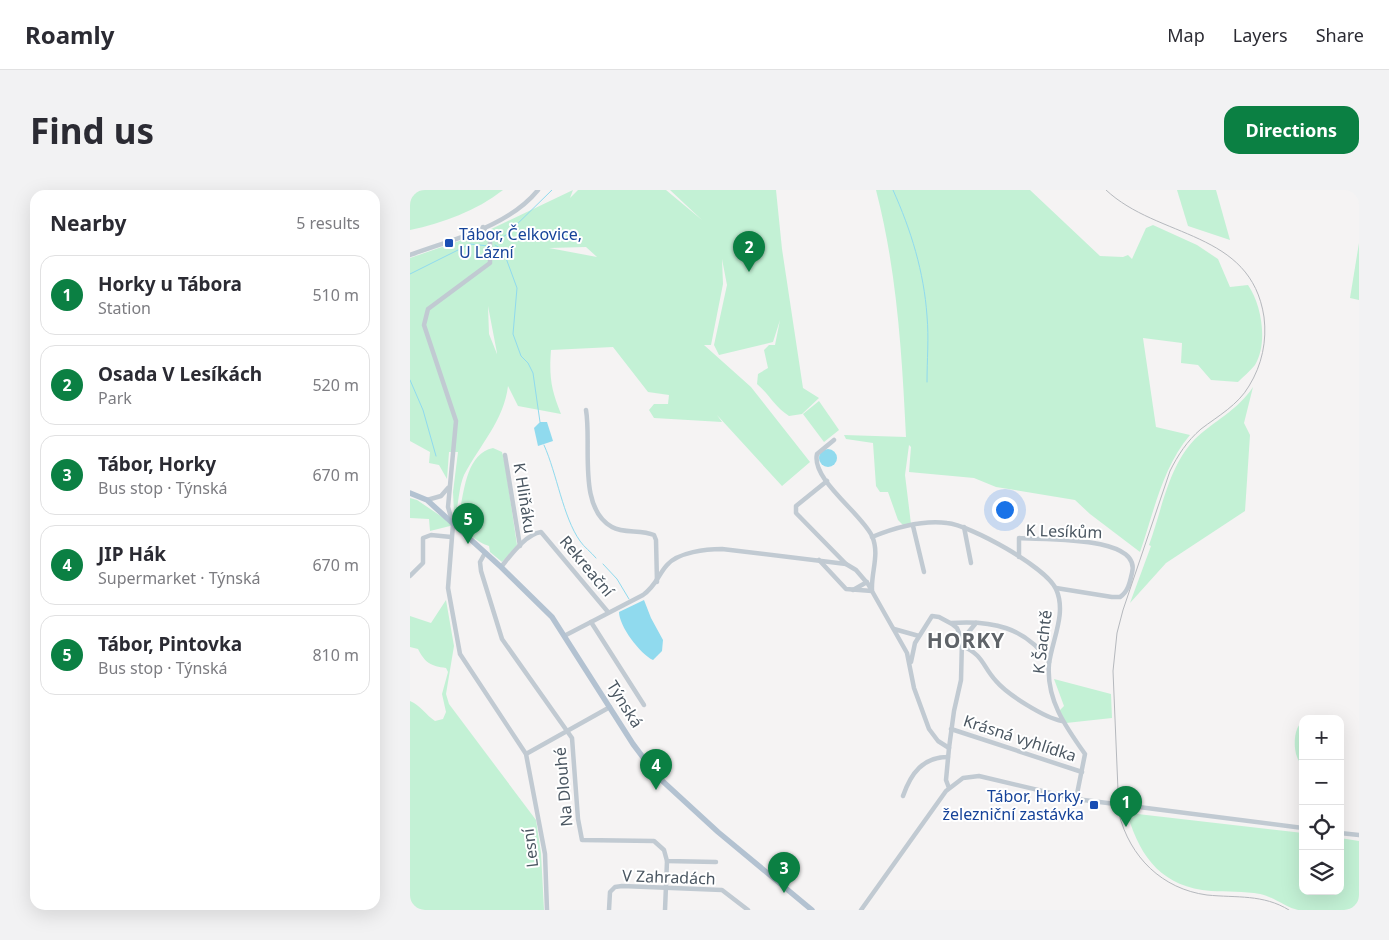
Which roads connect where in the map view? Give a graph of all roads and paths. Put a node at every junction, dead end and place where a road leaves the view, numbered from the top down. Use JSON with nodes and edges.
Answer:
{"nodes":[{"id":1,"x":538,"y":190,"type":"edge"},
{"id":2,"x":483,"y":227,"type":"junction"},
{"id":3,"x":410,"y":255,"type":"edge"},
{"id":4,"x":586,"y":410,"type":"dead end"},
{"id":5,"x":834,"y":440,"type":"dead end"},
{"id":6,"x":506,"y":455,"type":"dead end"},
{"id":7,"x":827,"y":481,"type":"junction"},
{"id":8,"x":450,"y":484,"type":"junction"},
{"id":9,"x":410,"y":493,"type":"edge"},
{"id":10,"x":427,"y":500,"type":"junction"},
{"id":11,"x":453,"y":524,"type":"junction"},
{"id":12,"x":914,"y":526,"type":"junction"},
{"id":13,"x":964,"y":527,"type":"junction"},
{"id":14,"x":450,"y":537,"type":"junction"},
{"id":15,"x":872,"y":537,"type":"junction"},
{"id":16,"x":520,"y":546,"type":"junction"},
{"id":17,"x":485,"y":552,"type":"junction"},
{"id":18,"x":1020,"y":556,"type":"junction"},
{"id":19,"x":819,"y":560,"type":"junction"},
{"id":20,"x":846,"y":564,"type":"junction"},
{"id":21,"x":971,"y":564,"type":"dead end"},
{"id":22,"x":501,"y":567,"type":"junction"},
{"id":23,"x":924,"y":572,"type":"dead end"},
{"id":24,"x":410,"y":576,"type":"edge"},
{"id":25,"x":867,"y":582,"type":"junction"},
{"id":26,"x":657,"y":583,"type":"junction"},
{"id":27,"x":1056,"y":588,"type":"junction"},
{"id":28,"x":852,"y":591,"type":"junction"},
{"id":29,"x":872,"y":591,"type":"junction"},
{"id":30,"x":608,"y":612,"type":"junction"},
{"id":31,"x":591,"y":622,"type":"junction"},
{"id":32,"x":951,"y":622,"type":"junction"},
{"id":33,"x":976,"y":623,"type":"junction"},
{"id":34,"x":892,"y":628,"type":"junction"},
{"id":35,"x":566,"y":636,"type":"junction"},
{"id":36,"x":918,"y":636,"type":"junction"},
{"id":37,"x":962,"y":640,"type":"junction"},
{"id":38,"x":962,"y":646,"type":"junction"},
{"id":39,"x":1049,"y":662,"type":"junction"},
{"id":40,"x":910,"y":666,"type":"junction"},
{"id":41,"x":644,"y":706,"type":"dead end"},
{"id":42,"x":610,"y":707,"type":"junction"},
{"id":43,"x":1062,"y":721,"type":"junction"},
{"id":44,"x":951,"y":729,"type":"junction"},
{"id":45,"x":568,"y":731,"type":"junction"},
{"id":46,"x":949,"y":748,"type":"junction"},
{"id":47,"x":526,"y":754,"type":"junction"},
{"id":48,"x":948,"y":757,"type":"junction"},
{"id":49,"x":1082,"y":772,"type":"junction"},
{"id":50,"x":949,"y":788,"type":"junction"},
{"id":51,"x":903,"y":796,"type":"dead end"},
{"id":52,"x":1076,"y":799,"type":"junction"},
{"id":53,"x":1299,"y":827,"type":"edge"},
{"id":54,"x":1344,"y":833,"type":"edge"},
{"id":55,"x":1359,"y":835,"type":"edge"},
{"id":56,"x":667,"y":860,"type":"junction"},
{"id":57,"x":716,"y":862,"type":"dead end"},
{"id":58,"x":666,"y":889,"type":"junction"},
{"id":59,"x":546,"y":910,"type":"edge"},
{"id":60,"x":609,"y":910,"type":"edge"},
{"id":61,"x":665,"y":910,"type":"edge"},
{"id":62,"x":748,"y":910,"type":"edge"},
{"id":63,"x":812,"y":910,"type":"edge"},
{"id":64,"x":861,"y":910,"type":"edge"}],
"edges":[{"from":1,"to":2,"type":"street"},
{"from":2,"to":3,"type":"street"},
{"from":2,"to":8,"type":"street"},
{"from":4,"to":26,"type":"street"},
{"from":5,"to":7,"type":"street"},
{"from":6,"to":16,"type":"street","name":"K Hliňáku"},
{"from":7,"to":15,"type":"street"},
{"from":7,"to":20,"type":"street"},
{"from":8,"to":10,"type":"street"},
{"from":8,"to":11,"type":"street"},
{"from":9,"to":10,"type":"main road"},
{"from":10,"to":11,"type":"main road","name":"Týnská"},
{"from":11,"to":14,"type":"street"},
{"from":11,"to":17,"type":"main road","name":"Týnská"},
{"from":12,"to":13,"type":"street","name":"K Šachtě"},
{"from":12,"to":15,"type":"street","name":"K Šachtě"},
{"from":12,"to":23,"type":"street"},
{"from":13,"to":18,"type":"street","name":"K Šachtě"},
{"from":13,"to":21,"type":"street"},
{"from":14,"to":24,"type":"street"},
{"from":14,"to":47,"type":"street"},
{"from":15,"to":29,"type":"street"},
{"from":16,"to":22,"type":"street","name":"Rekreační"},
{"from":16,"to":30,"type":"street","name":"Rekreační"},
{"from":17,"to":22,"type":"main road","name":"Týnská"},
{"from":17,"to":45,"type":"street","name":"Na Dlouhé"},
{"from":18,"to":27,"type":"street","name":"K Šachtě"},
{"from":18,"to":27,"type":"street","name":"K Lesíkům"},
{"from":19,"to":20,"type":"street"},
{"from":19,"to":26,"type":"street"},
{"from":19,"to":28,"type":"street"},
{"from":20,"to":25,"type":"street"},
{"from":22,"to":35,"type":"main road","name":"Týnská"},
{"from":25,"to":28,"type":"street"},
{"from":25,"to":29,"type":"street"},
{"from":26,"to":30,"type":"street"},
{"from":27,"to":39,"type":"street","name":"K Šachtě"},
{"from":28,"to":29,"type":"street"},
{"from":29,"to":34,"type":"street"},
{"from":30,"to":31,"type":"street"},
{"from":31,"to":35,"type":"street"},
{"from":31,"to":41,"type":"street"},
{"from":32,"to":33,"type":"street"},
{"from":32,"to":36,"type":"street"},
{"from":32,"to":37,"type":"street"},
{"from":33,"to":37,"type":"street"},
{"from":33,"to":39,"type":"street"},
{"from":34,"to":36,"type":"street"},
{"from":34,"to":40,"type":"street"},
{"from":35,"to":42,"type":"main road","name":"Týnská"},
{"from":36,"to":40,"type":"street"},
{"from":37,"to":38,"type":"street"},
{"from":38,"to":43,"type":"street"},
{"from":38,"to":44,"type":"street"},
{"from":39,"to":43,"type":"street","name":"K Šachtě"},
{"from":40,"to":46,"type":"street"},
{"from":42,"to":45,"type":"street"},
{"from":42,"to":63,"type":"main road","name":"Týnská"},
{"from":43,"to":49,"type":"street","name":"K Šachtě"},
{"from":44,"to":46,"type":"street"},
{"from":44,"to":49,"type":"street","name":"Krásná vyhlídka"},
{"from":45,"to":47,"type":"street"},
{"from":45,"to":56,"type":"street","name":"Na Dlouhé"},
{"from":46,"to":48,"type":"street"},
{"from":47,"to":59,"type":"street","name":"Lesní"},
{"from":48,"to":50,"type":"street"},
{"from":48,"to":51,"type":"street"},
{"from":49,"to":52,"type":"street","name":"K Šachtě"},
{"from":50,"to":52,"type":"street"},
{"from":50,"to":64,"type":"street"},
{"from":52,"to":53,"type":"street"},
{"from":54,"to":55,"type":"street"},
{"from":56,"to":57,"type":"street"},
{"from":56,"to":58,"type":"street"},
{"from":58,"to":60,"type":"street","name":"V Zahradách"},
{"from":58,"to":61,"type":"street"},
{"from":58,"to":62,"type":"street","name":"V Zahradách"}]}
